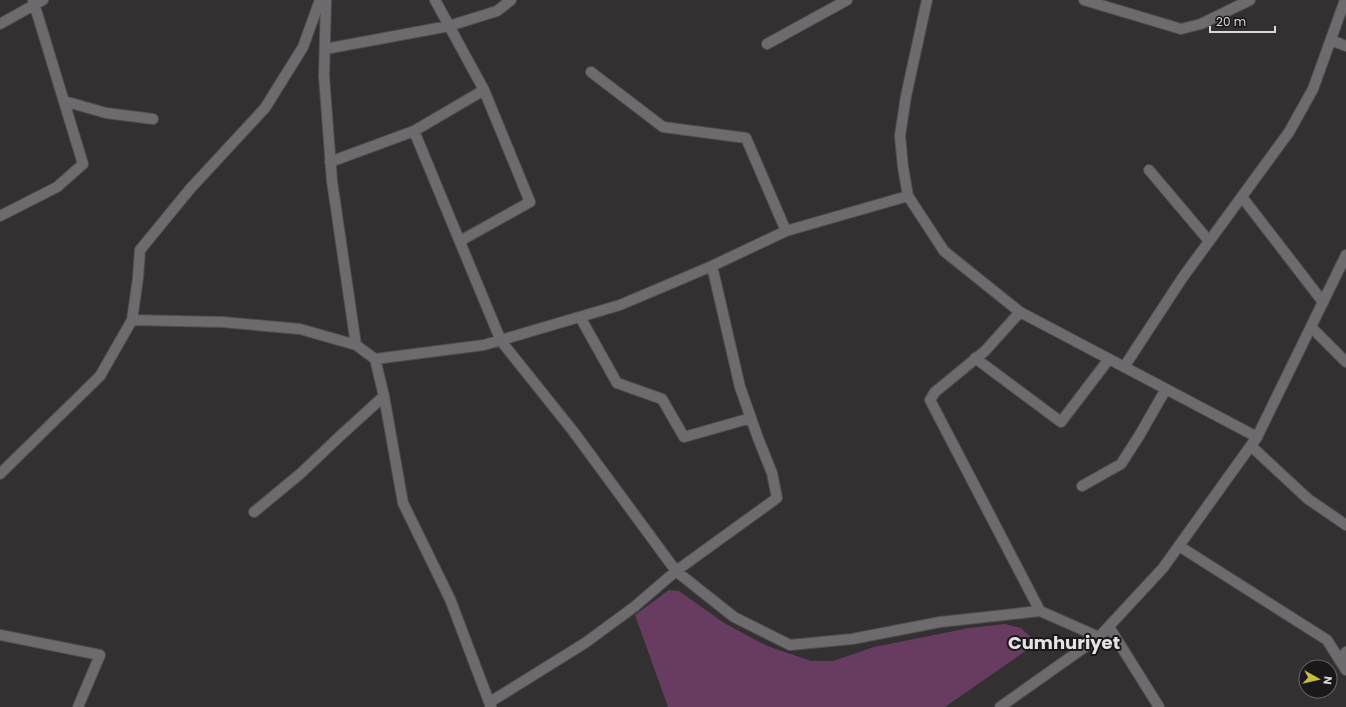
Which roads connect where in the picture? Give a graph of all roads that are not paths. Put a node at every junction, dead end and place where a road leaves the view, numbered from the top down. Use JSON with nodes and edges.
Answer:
{"nodes":[{"id":1,"x":320,"y":0,"type":"edge"},
{"id":2,"x":326,"y":0,"type":"edge"},
{"id":3,"x":435,"y":0,"type":"edge"},
{"id":4,"x":511,"y":0,"type":"edge"},
{"id":5,"x":847,"y":0,"type":"edge"},
{"id":6,"x":927,"y":0,"type":"edge"},
{"id":7,"x":1084,"y":0,"type":"edge"},
{"id":8,"x":1250,"y":0,"type":"edge"},
{"id":9,"x":1345,"y":0,"type":"edge"},
{"id":10,"x":37,"y":2,"type":"edge"},
{"id":11,"x":0,"y":24,"type":"edge"},
{"id":12,"x":449,"y":26,"type":"junction"},
{"id":13,"x":1331,"y":40,"type":"junction"},
{"id":14,"x":767,"y":44,"type":"dead end"},
{"id":15,"x":1346,"y":46,"type":"edge"},
{"id":16,"x":325,"y":49,"type":"junction"},
{"id":17,"x":591,"y":72,"type":"dead end"},
{"id":18,"x":484,"y":90,"type":"junction"},
{"id":19,"x":64,"y":101,"type":"junction"},
{"id":20,"x":153,"y":119,"type":"dead end"},
{"id":21,"x":414,"y":131,"type":"junction"},
{"id":22,"x":330,"y":162,"type":"junction"},
{"id":23,"x":1149,"y":170,"type":"dead end"},
{"id":24,"x":908,"y":196,"type":"junction"},
{"id":25,"x":1242,"y":197,"type":"junction"},
{"id":26,"x":0,"y":216,"type":"edge"},
{"id":27,"x":786,"y":231,"type":"junction"},
{"id":28,"x":460,"y":241,"type":"junction"},
{"id":29,"x":1209,"y":241,"type":"junction"},
{"id":30,"x":1346,"y":255,"type":"edge"},
{"id":31,"x":712,"y":266,"type":"junction"},
{"id":32,"x":1323,"y":302,"type":"junction"},
{"id":33,"x":1020,"y":312,"type":"junction"},
{"id":34,"x":580,"y":317,"type":"junction"},
{"id":35,"x":132,"y":320,"type":"junction"},
{"id":36,"x":1311,"y":327,"type":"junction"},
{"id":37,"x":501,"y":341,"type":"junction"},
{"id":38,"x":356,"y":345,"type":"junction"},
{"id":39,"x":975,"y":358,"type":"junction"},
{"id":40,"x":375,"y":359,"type":"junction"},
{"id":41,"x":1109,"y":359,"type":"junction"},
{"id":42,"x":1346,"y":362,"type":"edge"},
{"id":43,"x":1124,"y":367,"type":"junction"},
{"id":44,"x":1166,"y":389,"type":"junction"},
{"id":45,"x":384,"y":396,"type":"junction"},
{"id":46,"x":751,"y":418,"type":"junction"},
{"id":47,"x":1257,"y":437,"type":"junction"},
{"id":48,"x":1251,"y":446,"type":"junction"},
{"id":49,"x":0,"y":474,"type":"edge"},
{"id":50,"x":1082,"y":486,"type":"dead end"},
{"id":51,"x":254,"y":512,"type":"dead end"},
{"id":52,"x":1346,"y":526,"type":"edge"},
{"id":53,"x":1179,"y":546,"type":"junction"},
{"id":54,"x":676,"y":571,"type":"junction"},
{"id":55,"x":1040,"y":611,"type":"junction"},
{"id":56,"x":1109,"y":627,"type":"junction"},
{"id":57,"x":0,"y":635,"type":"edge"},
{"id":58,"x":1099,"y":637,"type":"junction"},
{"id":59,"x":1346,"y":652,"type":"edge"},
{"id":60,"x":1340,"y":661,"type":"junction"},
{"id":61,"x":1346,"y":670,"type":"edge"},
{"id":62,"x":490,"y":705,"type":"edge"},
{"id":63,"x":78,"y":707,"type":"edge"},
{"id":64,"x":1000,"y":707,"type":"edge"},
{"id":65,"x":1159,"y":707,"type":"edge"}],
"edges":[{"from":1,"to":35,"type":"street"},
{"from":2,"to":16,"type":"street"},
{"from":3,"to":12,"type":"street"},
{"from":4,"to":12,"type":"street"},
{"from":5,"to":14,"type":"street"},
{"from":6,"to":24,"type":"street"},
{"from":7,"to":8,"type":"street"},
{"from":9,"to":13,"type":"street"},
{"from":10,"to":11,"type":"street"},
{"from":10,"to":19,"type":"street"},
{"from":12,"to":16,"type":"street"},
{"from":12,"to":18,"type":"street"},
{"from":13,"to":15,"type":"street"},
{"from":13,"to":25,"type":"street"},
{"from":16,"to":22,"type":"street"},
{"from":17,"to":27,"type":"street"},
{"from":18,"to":21,"type":"street"},
{"from":18,"to":28,"type":"street"},
{"from":19,"to":20,"type":"street"},
{"from":19,"to":26,"type":"street"},
{"from":21,"to":22,"type":"street"},
{"from":21,"to":28,"type":"street"},
{"from":22,"to":38,"type":"street"},
{"from":23,"to":29,"type":"street"},
{"from":24,"to":27,"type":"street"},
{"from":24,"to":33,"type":"street"},
{"from":25,"to":29,"type":"street"},
{"from":25,"to":32,"type":"street"},
{"from":27,"to":31,"type":"street"},
{"from":28,"to":37,"type":"street"},
{"from":29,"to":43,"type":"street"},
{"from":30,"to":32,"type":"street"},
{"from":31,"to":34,"type":"street"},
{"from":31,"to":46,"type":"street"},
{"from":32,"to":36,"type":"street"},
{"from":33,"to":39,"type":"street"},
{"from":33,"to":41,"type":"street"},
{"from":34,"to":37,"type":"street"},
{"from":34,"to":46,"type":"street"},
{"from":35,"to":38,"type":"street"},
{"from":35,"to":49,"type":"street"},
{"from":36,"to":42,"type":"street"},
{"from":36,"to":47,"type":"street"},
{"from":37,"to":40,"type":"street"},
{"from":37,"to":54,"type":"street"},
{"from":38,"to":40,"type":"street"},
{"from":39,"to":41,"type":"street"},
{"from":39,"to":55,"type":"street"},
{"from":40,"to":45,"type":"street"},
{"from":41,"to":43,"type":"street"},
{"from":43,"to":44,"type":"street"},
{"from":44,"to":47,"type":"street"},
{"from":44,"to":50,"type":"street"},
{"from":45,"to":51,"type":"street"},
{"from":45,"to":62,"type":"street"},
{"from":46,"to":54,"type":"street"},
{"from":47,"to":48,"type":"street"},
{"from":48,"to":52,"type":"street"},
{"from":48,"to":53,"type":"street"},
{"from":53,"to":56,"type":"street"},
{"from":53,"to":60,"type":"street"},
{"from":54,"to":55,"type":"street"},
{"from":54,"to":62,"type":"street"},
{"from":55,"to":58,"type":"street"},
{"from":56,"to":58,"type":"street"},
{"from":56,"to":65,"type":"street"},
{"from":57,"to":63,"type":"street"},
{"from":58,"to":64,"type":"street"},
{"from":59,"to":60,"type":"street"},
{"from":60,"to":61,"type":"street"}]}
